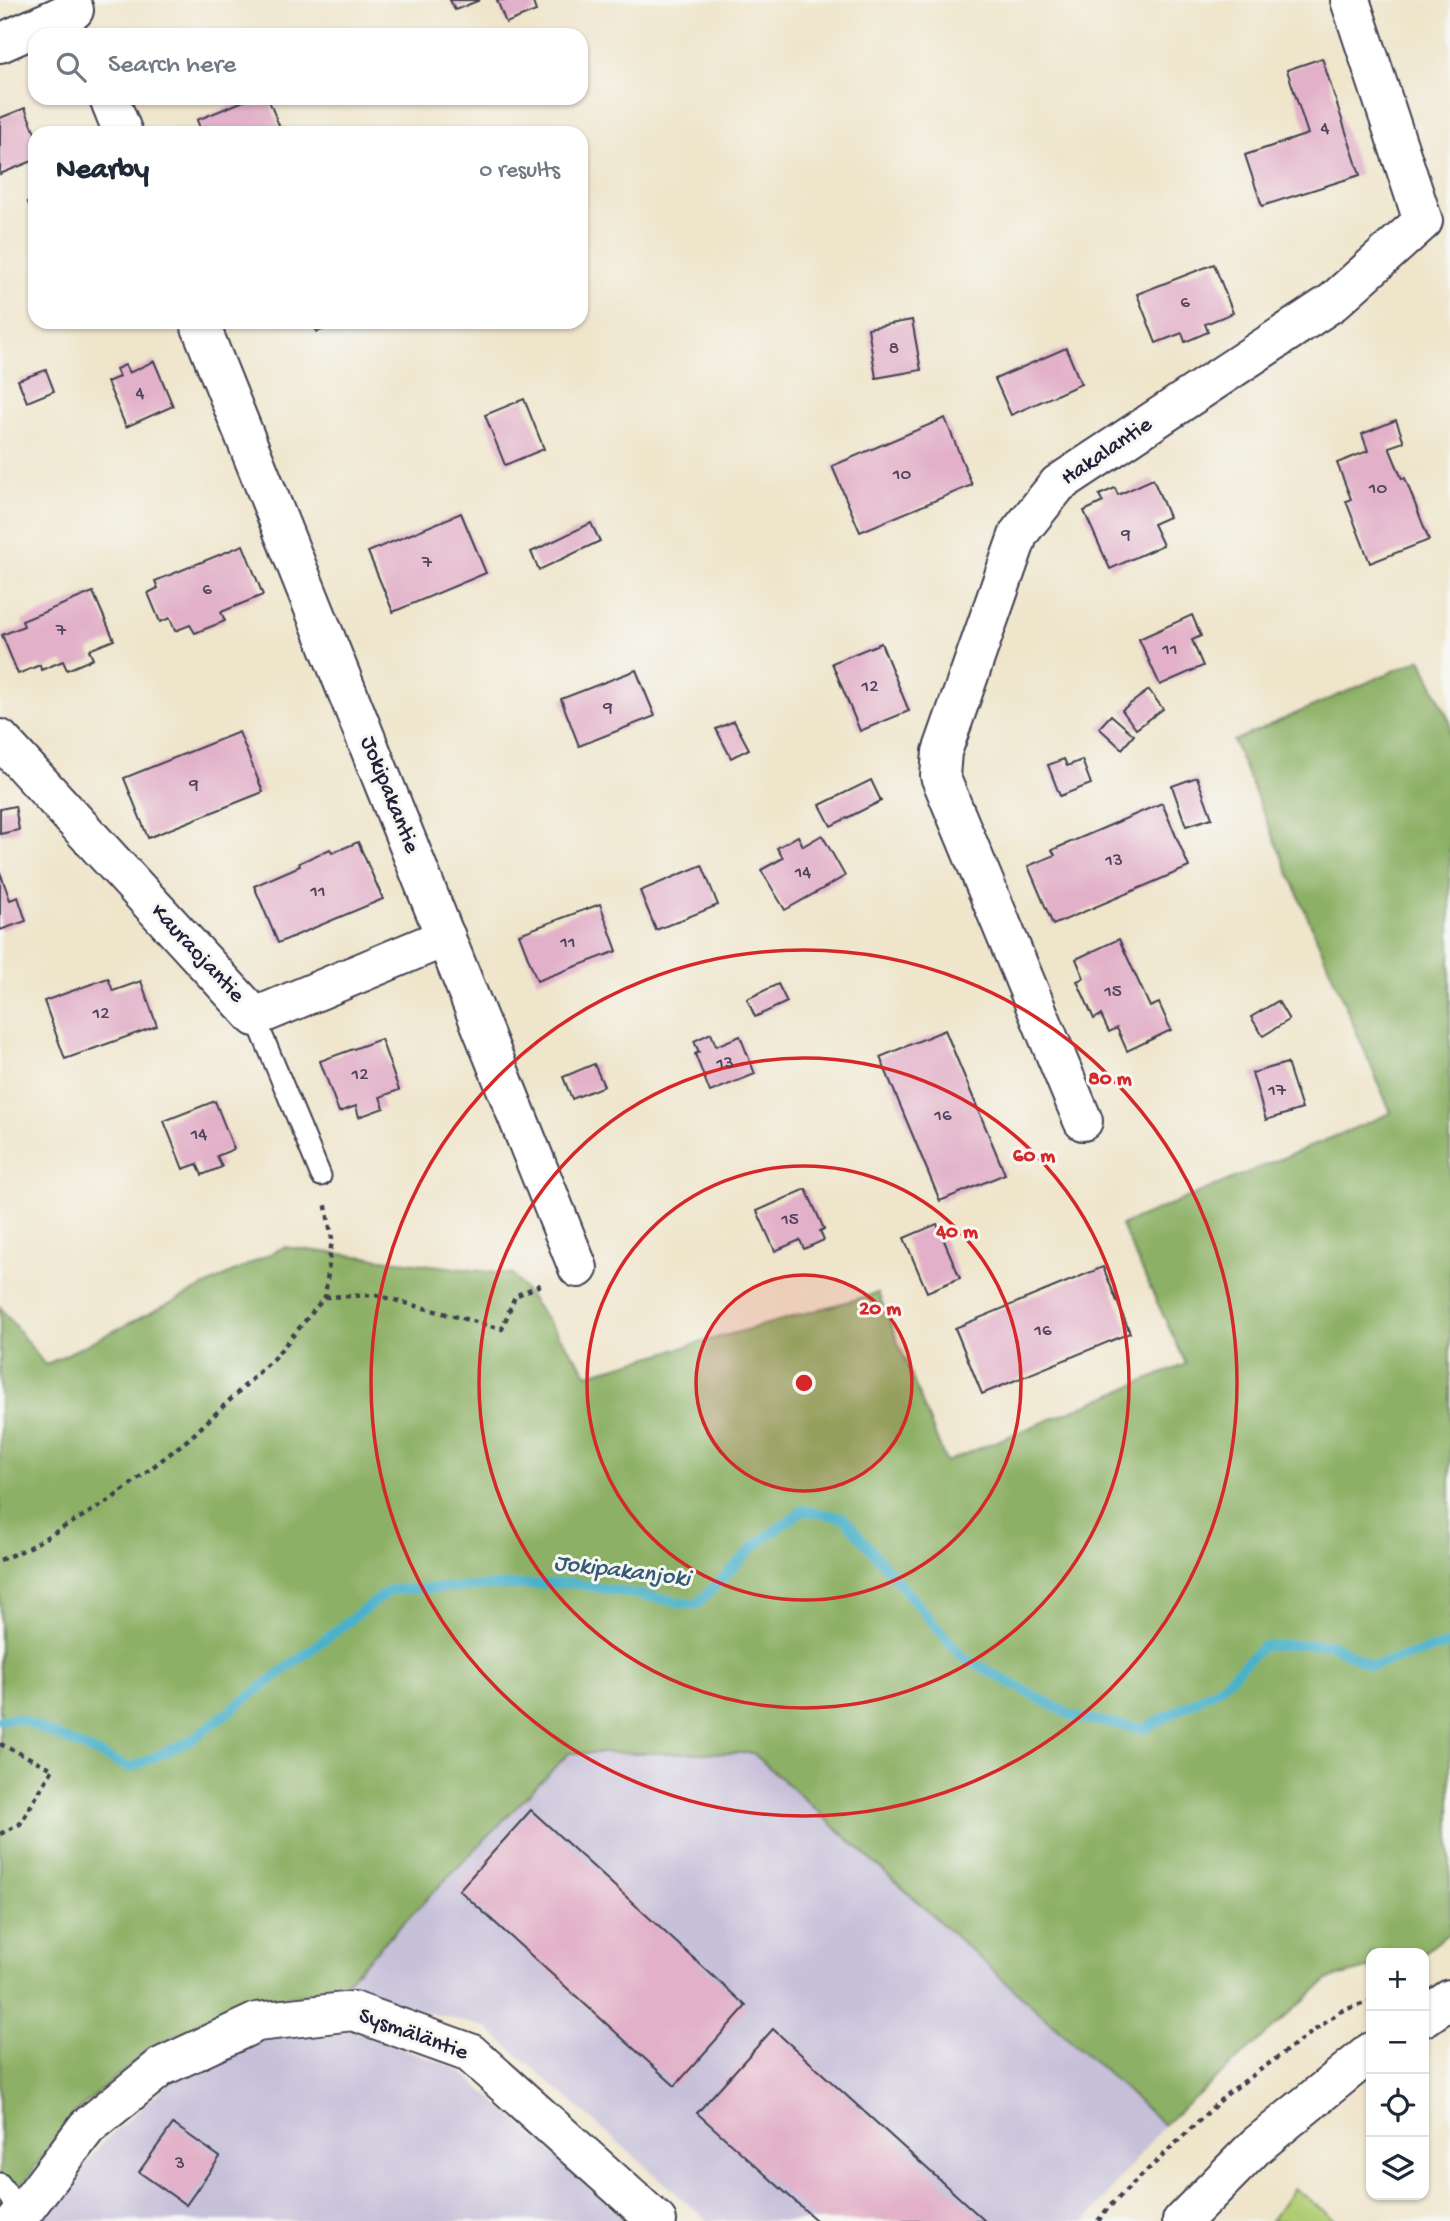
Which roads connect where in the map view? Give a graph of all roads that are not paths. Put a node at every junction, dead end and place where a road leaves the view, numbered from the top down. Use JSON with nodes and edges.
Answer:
{"nodes":[{"id":1,"x":1350,"y":0,"type":"edge"},
{"id":2,"x":76,"y":15,"type":"edge"},
{"id":3,"x":41,"y":28,"type":"edge"},
{"id":4,"x":28,"y":33,"type":"edge"},
{"id":5,"x":0,"y":43,"type":"edge"},
{"id":6,"x":112,"y":105,"type":"edge"},
{"id":7,"x":120,"y":126,"type":"edge"},
{"id":8,"x":1436,"y":210,"type":"edge"},
{"id":9,"x":202,"y":329,"type":"edge"},
{"id":10,"x":0,"y":740,"type":"edge"},
{"id":11,"x":446,"y":937,"type":"junction"},
{"id":12,"x":255,"y":1017,"type":"junction"},
{"id":13,"x":1083,"y":1121,"type":"dead end"},
{"id":14,"x":321,"y":1176,"type":"road end"},
{"id":15,"x":578,"y":1268,"type":"road end"},
{"id":16,"x":1450,"y":1999,"type":"edge"},
{"id":17,"x":1429,"y":2014,"type":"edge"},
{"id":18,"x":1366,"y":2056,"type":"edge"},
{"id":19,"x":13,"y":2206,"type":"edge"},
{"id":20,"x":657,"y":2221,"type":"edge"},
{"id":21,"x":1182,"y":2221,"type":"edge"}],
"edges":[{"from":1,"to":8,"type":"street","name":"Hakalantie"},
{"from":2,"to":3,"type":"street"},
{"from":4,"to":5,"type":"street"},
{"from":6,"to":7,"type":"street"},
{"from":8,"to":13,"type":"street","name":"Hakalantie"},
{"from":9,"to":11,"type":"street","name":"Jokipakantie"},
{"from":10,"to":12,"type":"street","name":"Kauraojantie"},
{"from":11,"to":12,"type":"street","name":"Kauraojantie"},
{"from":11,"to":15,"type":"street","name":"Jokipakantie"},
{"from":12,"to":14,"type":"lane"},
{"from":16,"to":17,"type":"street"},
{"from":18,"to":21,"type":"street"},
{"from":19,"to":20,"type":"street","name":"Sysmäläntie"}]}
